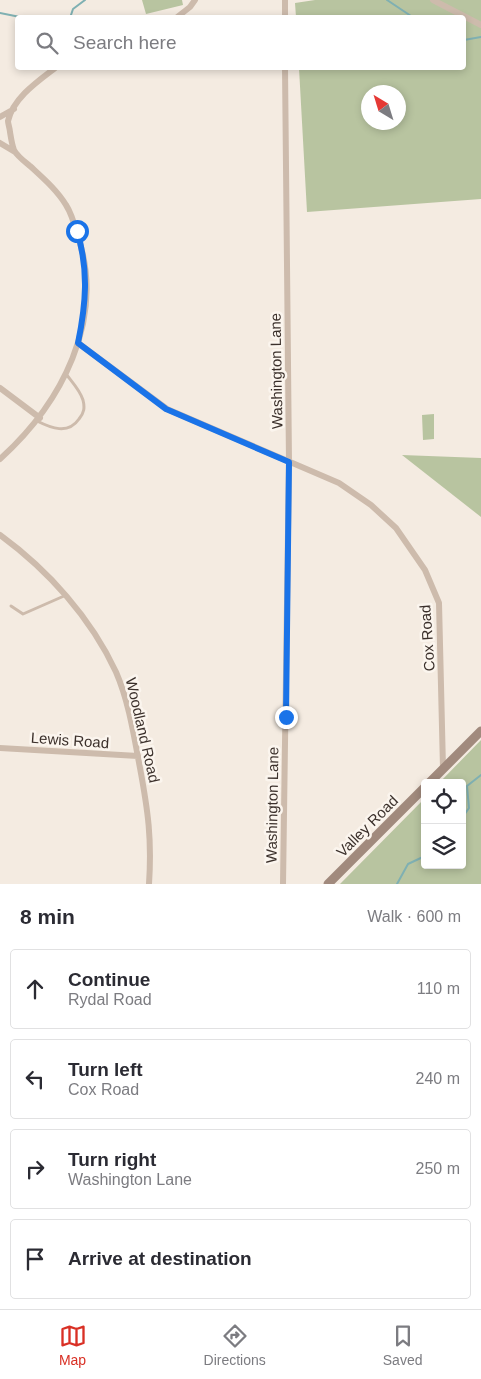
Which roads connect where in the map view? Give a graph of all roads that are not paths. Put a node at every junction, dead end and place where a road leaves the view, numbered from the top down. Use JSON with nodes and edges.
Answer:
{"nodes":[{"id":1,"x":195,"y":0,"type":"edge"},
{"id":2,"x":285,"y":0,"type":"edge"},
{"id":3,"x":433,"y":0,"type":"edge"},
{"id":4,"x":180,"y":15,"type":"edge"},
{"id":5,"x":285,"y":15,"type":"edge"},
{"id":6,"x":462,"y":15,"type":"edge"},
{"id":7,"x":466,"y":17,"type":"edge"},
{"id":8,"x":481,"y":25,"type":"edge"},
{"id":9,"x":52,"y":70,"type":"edge"},
{"id":10,"x":286,"y":70,"type":"edge"},
{"id":11,"x":14,"y":109,"type":"junction"},
{"id":12,"x":0,"y":117,"type":"edge"},
{"id":13,"x":0,"y":144,"type":"edge"},
{"id":14,"x":15,"y":152,"type":"junction"},
{"id":15,"x":78,"y":343,"type":"junction"},
{"id":16,"x":66,"y":374,"type":"junction"},
{"id":17,"x":0,"y":388,"type":"edge"},
{"id":18,"x":38,"y":420,"type":"junction"},
{"id":19,"x":0,"y":459,"type":"edge"},
{"id":20,"x":289,"y":462,"type":"junction"},
{"id":21,"x":0,"y":535,"type":"edge"},
{"id":22,"x":65,"y":596,"type":"junction"},
{"id":23,"x":11,"y":606,"type":"dead end"},
{"id":24,"x":481,"y":731,"type":"edge"},
{"id":25,"x":0,"y":748,"type":"edge"},
{"id":26,"x":138,"y":756,"type":"junction"},
{"id":27,"x":443,"y":768,"type":"junction"},
{"id":28,"x":433,"y":779,"type":"edge"},
{"id":29,"x":421,"y":791,"type":"edge"},
{"id":30,"x":149,"y":884,"type":"edge"},
{"id":31,"x":283,"y":884,"type":"edge"},
{"id":32,"x":328,"y":884,"type":"edge"}],
"edges":[{"from":1,"to":4,"type":"street"},
{"from":2,"to":5,"type":"street"},
{"from":3,"to":6,"type":"street"},
{"from":7,"to":8,"type":"street"},
{"from":9,"to":11,"type":"street"},
{"from":10,"to":20,"type":"street","name":"Washington Lane"},
{"from":11,"to":12,"type":"street"},
{"from":11,"to":14,"type":"street"},
{"from":13,"to":14,"type":"street"},
{"from":14,"to":15,"type":"street"},
{"from":15,"to":16,"type":"street"},
{"from":15,"to":20,"type":"street","name":"Cox Road"},
{"from":16,"to":18,"type":"street"},
{"from":16,"to":18,"type":"lane"},
{"from":17,"to":18,"type":"street"},
{"from":18,"to":19,"type":"street"},
{"from":20,"to":27,"type":"street","name":"Cox Road"},
{"from":20,"to":31,"type":"street","name":"Washington Lane"},
{"from":21,"to":22,"type":"street","name":"Woodland Road"},
{"from":22,"to":23,"type":"lane"},
{"from":22,"to":26,"type":"street","name":"Woodland Road"},
{"from":24,"to":27,"type":"main road"},
{"from":25,"to":26,"type":"street","name":"Lewis Road"},
{"from":26,"to":30,"type":"street","name":"Woodland Road"},
{"from":27,"to":28,"type":"main road"},
{"from":29,"to":32,"type":"main road","name":"Valley Road"}]}
